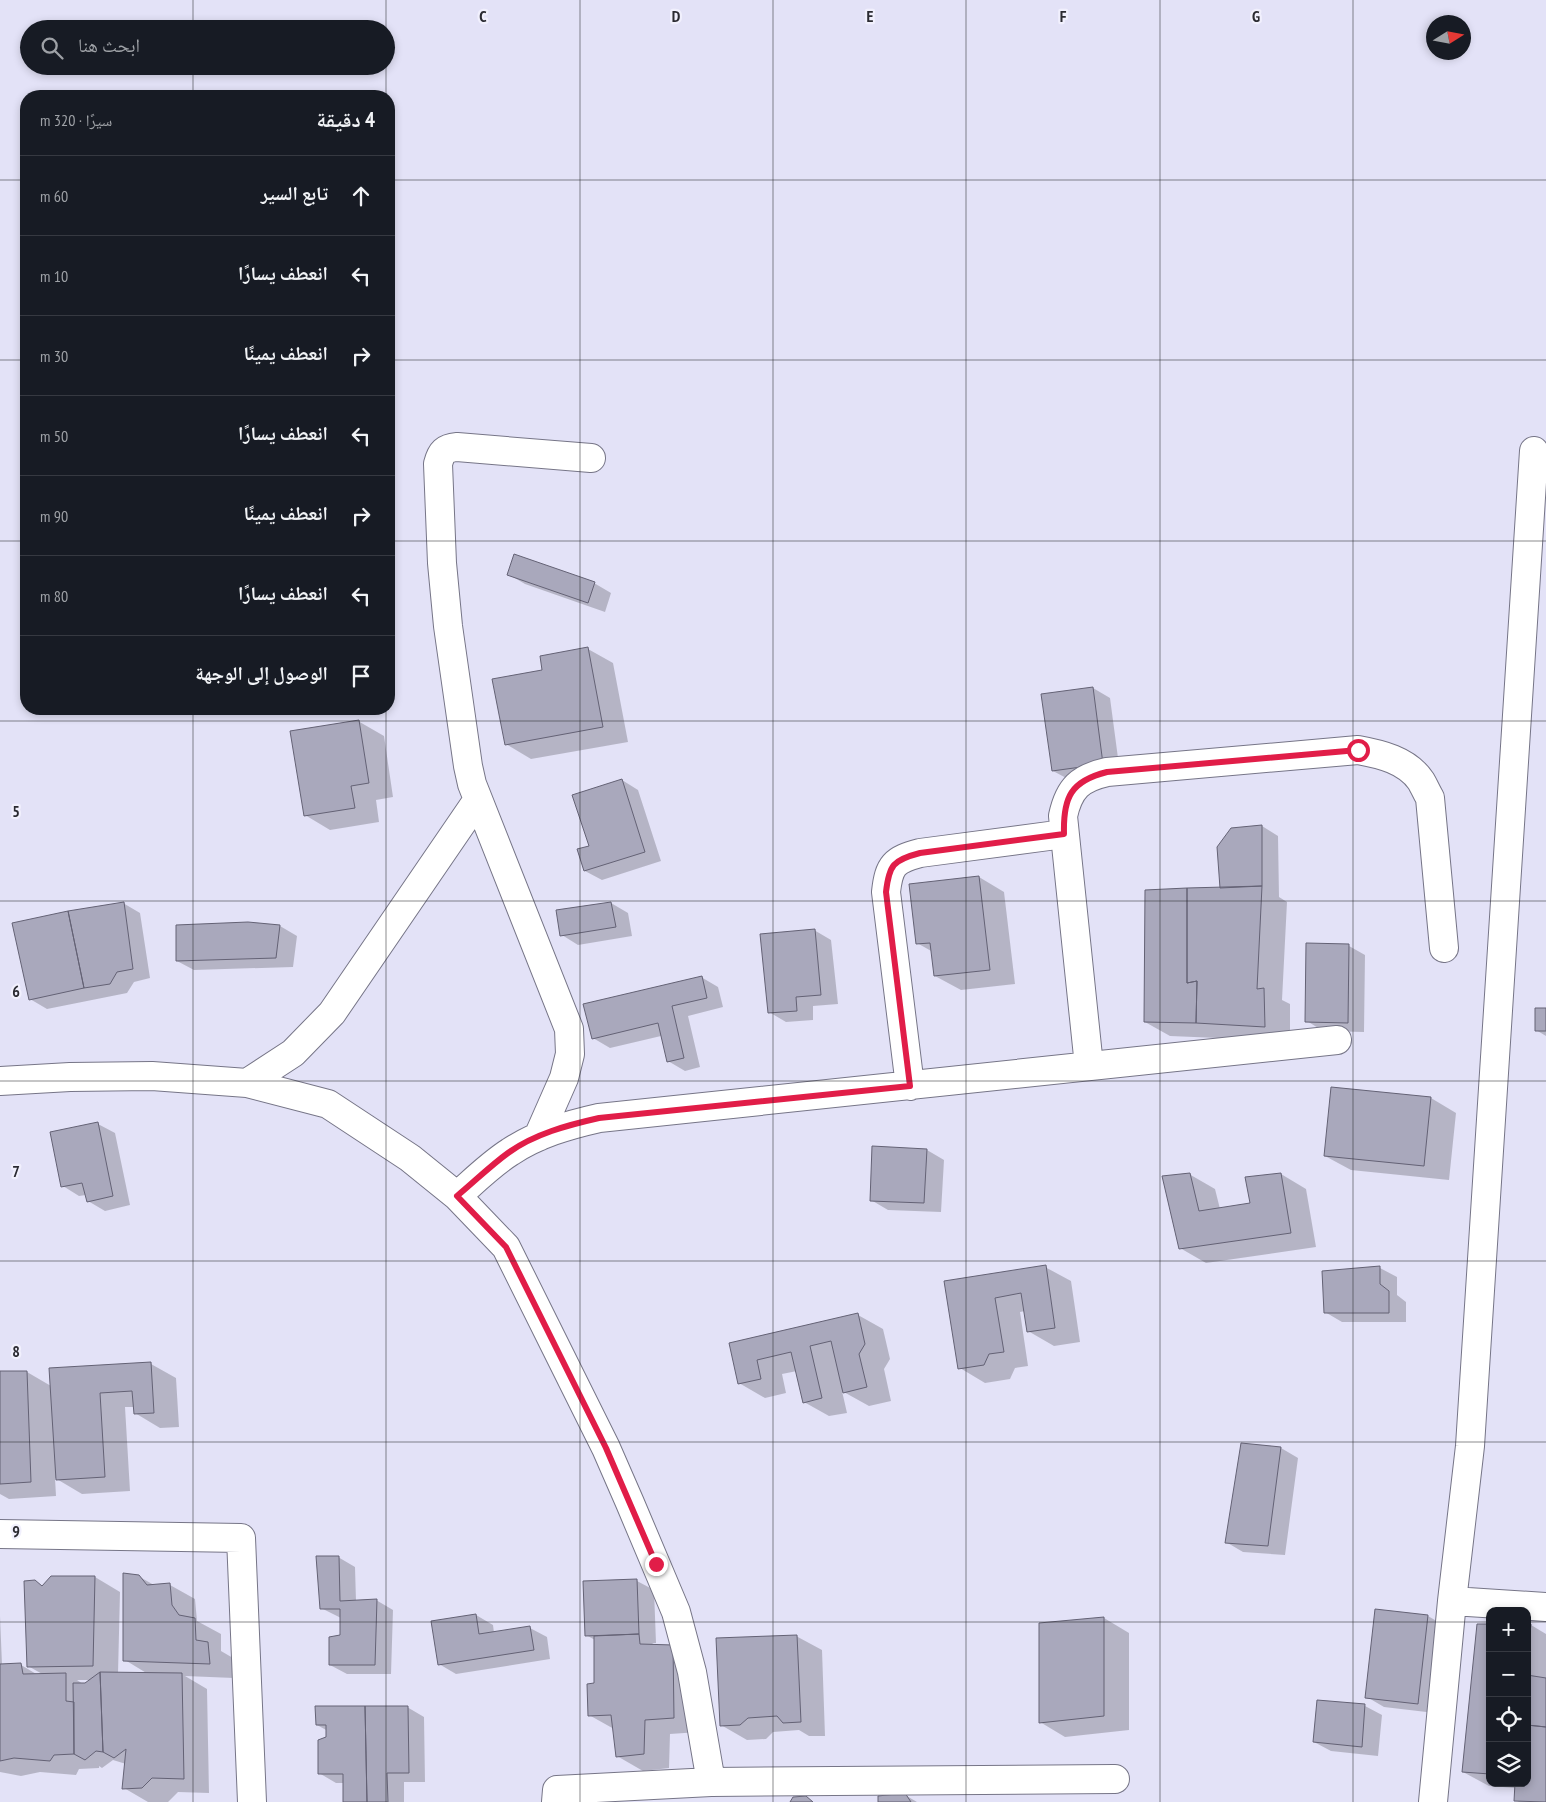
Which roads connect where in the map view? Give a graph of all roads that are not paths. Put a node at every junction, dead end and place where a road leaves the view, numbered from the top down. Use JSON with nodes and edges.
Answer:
{"nodes":[{"id":1,"x":1534,"y":451,"type":"dead end"},
{"id":2,"x":591,"y":458,"type":"dead end"},
{"id":3,"x":477,"y":801,"type":"junction"},
{"id":4,"x":1064,"y":834,"type":"junction"},
{"id":5,"x":1444,"y":948,"type":"dead end"},
{"id":6,"x":1337,"y":1040,"type":"dead end"},
{"id":7,"x":1088,"y":1066,"type":"junction"},
{"id":8,"x":0,"y":1080,"type":"edge"},
{"id":9,"x":247,"y":1083,"type":"junction"},
{"id":10,"x":910,"y":1086,"type":"junction"},
{"id":11,"x":538,"y":1137,"type":"junction"},
{"id":12,"x":457,"y":1196,"type":"junction"},
{"id":13,"x":0,"y":1534,"type":"edge"},
{"id":14,"x":1452,"y":1601,"type":"junction"},
{"id":15,"x":1546,"y":1608,"type":"edge"},
{"id":16,"x":1114,"y":1779,"type":"dead end"},
{"id":17,"x":711,"y":1782,"type":"junction"},
{"id":18,"x":252,"y":1802,"type":"edge"},
{"id":19,"x":556,"y":1802,"type":"edge"},
{"id":20,"x":1433,"y":1802,"type":"edge"}],
"edges":[{"from":1,"to":14,"type":"street"},
{"from":2,"to":3,"type":"street"},
{"from":3,"to":9,"type":"street"},
{"from":3,"to":11,"type":"street"},
{"from":4,"to":5,"type":"street"},
{"from":4,"to":7,"type":"street"},
{"from":4,"to":10,"type":"street"},
{"from":6,"to":7,"type":"street"},
{"from":7,"to":10,"type":"street"},
{"from":8,"to":9,"type":"street"},
{"from":9,"to":12,"type":"street"},
{"from":10,"to":11,"type":"street"},
{"from":11,"to":12,"type":"street"},
{"from":12,"to":17,"type":"street"},
{"from":13,"to":18,"type":"street"},
{"from":14,"to":15,"type":"street"},
{"from":14,"to":20,"type":"street"},
{"from":16,"to":17,"type":"street"},
{"from":17,"to":19,"type":"street"}]}
